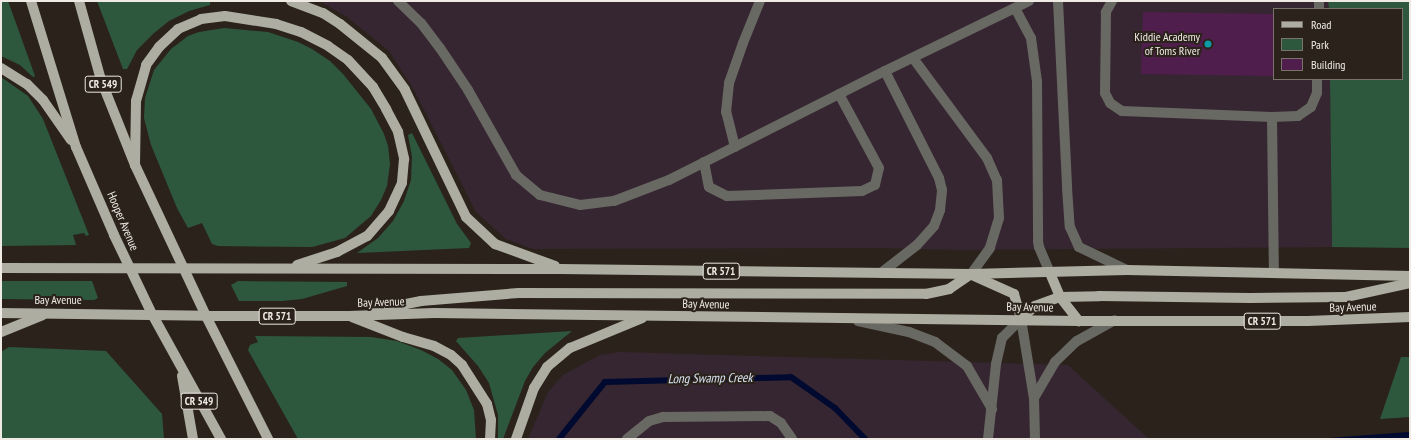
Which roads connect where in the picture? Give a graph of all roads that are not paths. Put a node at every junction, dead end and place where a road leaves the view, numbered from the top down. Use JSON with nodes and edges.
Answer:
{"nodes":[{"id":1,"x":30,"y":1,"type":"edge"},
{"id":2,"x":78,"y":1,"type":"edge"},
{"id":3,"x":291,"y":1,"type":"edge"},
{"id":4,"x":398,"y":1,"type":"edge"},
{"id":5,"x":760,"y":1,"type":"edge"},
{"id":6,"x":1029,"y":1,"type":"edge"},
{"id":7,"x":1058,"y":1,"type":"edge"},
{"id":8,"x":1112,"y":1,"type":"edge"},
{"id":9,"x":1016,"y":8,"type":"junction"},
{"id":10,"x":913,"y":58,"type":"junction"},
{"id":11,"x":1,"y":68,"type":"edge"},
{"id":12,"x":885,"y":71,"type":"junction"},
{"id":13,"x":1317,"y":80,"type":"edge"},
{"id":14,"x":839,"y":94,"type":"junction"},
{"id":15,"x":1272,"y":118,"type":"junction"},
{"id":16,"x":735,"y":146,"type":"junction"},
{"id":17,"x":76,"y":147,"type":"junction"},
{"id":18,"x":704,"y":162,"type":"junction"},
{"id":19,"x":135,"y":165,"type":"junction"},
{"id":20,"x":1,"y":268,"type":"edge"},
{"id":21,"x":289,"y":268,"type":"junction"},
{"id":22,"x":129,"y":269,"type":"junction"},
{"id":23,"x":560,"y":269,"type":"junction"},
{"id":24,"x":184,"y":270,"type":"junction"},
{"id":25,"x":1127,"y":270,"type":"junction"},
{"id":26,"x":881,"y":273,"type":"junction"},
{"id":27,"x":1050,"y":273,"type":"junction"},
{"id":28,"x":1274,"y":273,"type":"junction"},
{"id":29,"x":970,"y":274,"type":"junction"},
{"id":30,"x":1410,"y":276,"type":"edge"},
{"id":31,"x":1410,"y":283,"type":"edge"},
{"id":32,"x":1060,"y":297,"type":"junction"},
{"id":33,"x":1,"y":313,"type":"edge"},
{"id":34,"x":48,"y":313,"type":"junction"},
{"id":35,"x":152,"y":314,"type":"junction"},
{"id":36,"x":206,"y":316,"type":"junction"},
{"id":37,"x":349,"y":316,"type":"junction"},
{"id":38,"x":646,"y":316,"type":"junction"},
{"id":39,"x":846,"y":318,"type":"junction"},
{"id":40,"x":1410,"y":318,"type":"edge"},
{"id":41,"x":1021,"y":319,"type":"junction"},
{"id":42,"x":1115,"y":320,"type":"junction"},
{"id":43,"x":1079,"y":321,"type":"junction"},
{"id":44,"x":1,"y":332,"type":"edge"},
{"id":45,"x":180,"y":369,"type":"junction"},
{"id":46,"x":1034,"y":398,"type":"junction"},
{"id":47,"x":992,"y":409,"type":"junction"},
{"id":48,"x":193,"y":436,"type":"edge"},
{"id":49,"x":220,"y":436,"type":"edge"},
{"id":50,"x":490,"y":437,"type":"edge"},
{"id":51,"x":517,"y":438,"type":"edge"},
{"id":52,"x":268,"y":439,"type":"edge"},
{"id":53,"x":627,"y":439,"type":"edge"},
{"id":54,"x":792,"y":439,"type":"edge"},
{"id":55,"x":988,"y":439,"type":"edge"},
{"id":56,"x":1035,"y":439,"type":"edge"}],
"edges":[{"from":1,"to":17,"type":"main road","name":"Hooper Avenue","number":"CR 549"},
{"from":2,"to":19,"type":"main road","number":"CR 549"},
{"from":3,"to":23,"type":"main road"},
{"from":4,"to":18,"type":"lane"},
{"from":5,"to":16,"type":"lane"},
{"from":6,"to":9,"type":"lane"},
{"from":7,"to":25,"type":"lane"},
{"from":8,"to":15,"type":"lane"},
{"from":9,"to":10,"type":"lane"},
{"from":9,"to":27,"type":"lane"},
{"from":10,"to":12,"type":"lane"},
{"from":10,"to":29,"type":"lane"},
{"from":11,"to":17,"type":"main road"},
{"from":12,"to":14,"type":"lane"},
{"from":12,"to":26,"type":"lane"},
{"from":13,"to":15,"type":"lane"},
{"from":14,"to":16,"type":"lane"},
{"from":14,"to":18,"type":"lane"},
{"from":15,"to":28,"type":"lane"},
{"from":16,"to":18,"type":"lane"},
{"from":17,"to":22,"type":"main road","name":"Hooper Avenue","number":"CR 549"},
{"from":19,"to":21,"type":"main road"},
{"from":19,"to":24,"type":"main road","number":"CR 549"},
{"from":20,"to":22,"type":"main road","number":"CR 571"},
{"from":21,"to":23,"type":"main road","number":"CR 571"},
{"from":21,"to":24,"type":"main road","number":"CR 571"},
{"from":22,"to":24,"type":"main road","number":"CR 571"},
{"from":22,"to":35,"type":"main road","name":"Hooper Avenue","number":"CR 549"},
{"from":23,"to":26,"type":"main road","number":"CR 571"},
{"from":24,"to":36,"type":"main road","number":"CR 549"},
{"from":25,"to":27,"type":"main road","number":"CR 571"},
{"from":25,"to":28,"type":"main road","number":"CR 571"},
{"from":26,"to":29,"type":"main road","number":"CR 571"},
{"from":27,"to":29,"type":"main road","number":"CR 571"},
{"from":27,"to":32,"type":"main road"},
{"from":28,"to":30,"type":"main road","number":"CR 571"},
{"from":29,"to":37,"type":"main road"},
{"from":29,"to":41,"type":"main road"},
{"from":31,"to":32,"type":"main road"},
{"from":32,"to":41,"type":"main road"},
{"from":32,"to":43,"type":"main road"},
{"from":33,"to":34,"type":"main road","name":"Bay Avenue","number":"CR 571"},
{"from":34,"to":35,"type":"main road","name":"Bay Avenue","number":"CR 571"},
{"from":34,"to":44,"type":"main road"},
{"from":35,"to":36,"type":"main road","name":"Bay Avenue","number":"CR 571"},
{"from":35,"to":45,"type":"main road","name":"Hooper Avenue","number":"CR 549"},
{"from":36,"to":37,"type":"main road","name":"Bay Avenue","number":"CR 571"},
{"from":36,"to":52,"type":"main road","number":"CR 549"},
{"from":37,"to":38,"type":"main road","name":"Bay Avenue","number":"CR 571"},
{"from":37,"to":50,"type":"main road"},
{"from":38,"to":39,"type":"main road","name":"Bay Avenue","number":"CR 571"},
{"from":38,"to":51,"type":"main road"},
{"from":39,"to":41,"type":"main road","name":"Bay Avenue","number":"CR 571"},
{"from":39,"to":47,"type":"lane"},
{"from":40,"to":42,"type":"main road","name":"Bay Avenue","number":"CR 571"},
{"from":41,"to":43,"type":"main road","name":"Bay Avenue","number":"CR 571"},
{"from":41,"to":46,"type":"lane"},
{"from":41,"to":47,"type":"lane"},
{"from":42,"to":43,"type":"main road","name":"Bay Avenue","number":"CR 571"},
{"from":42,"to":46,"type":"lane"},
{"from":45,"to":48,"type":"main road"},
{"from":45,"to":49,"type":"main road","name":"Hooper Avenue","number":"CR 549"},
{"from":46,"to":56,"type":"lane"},
{"from":47,"to":55,"type":"lane"},
{"from":53,"to":54,"type":"lane"}]}
